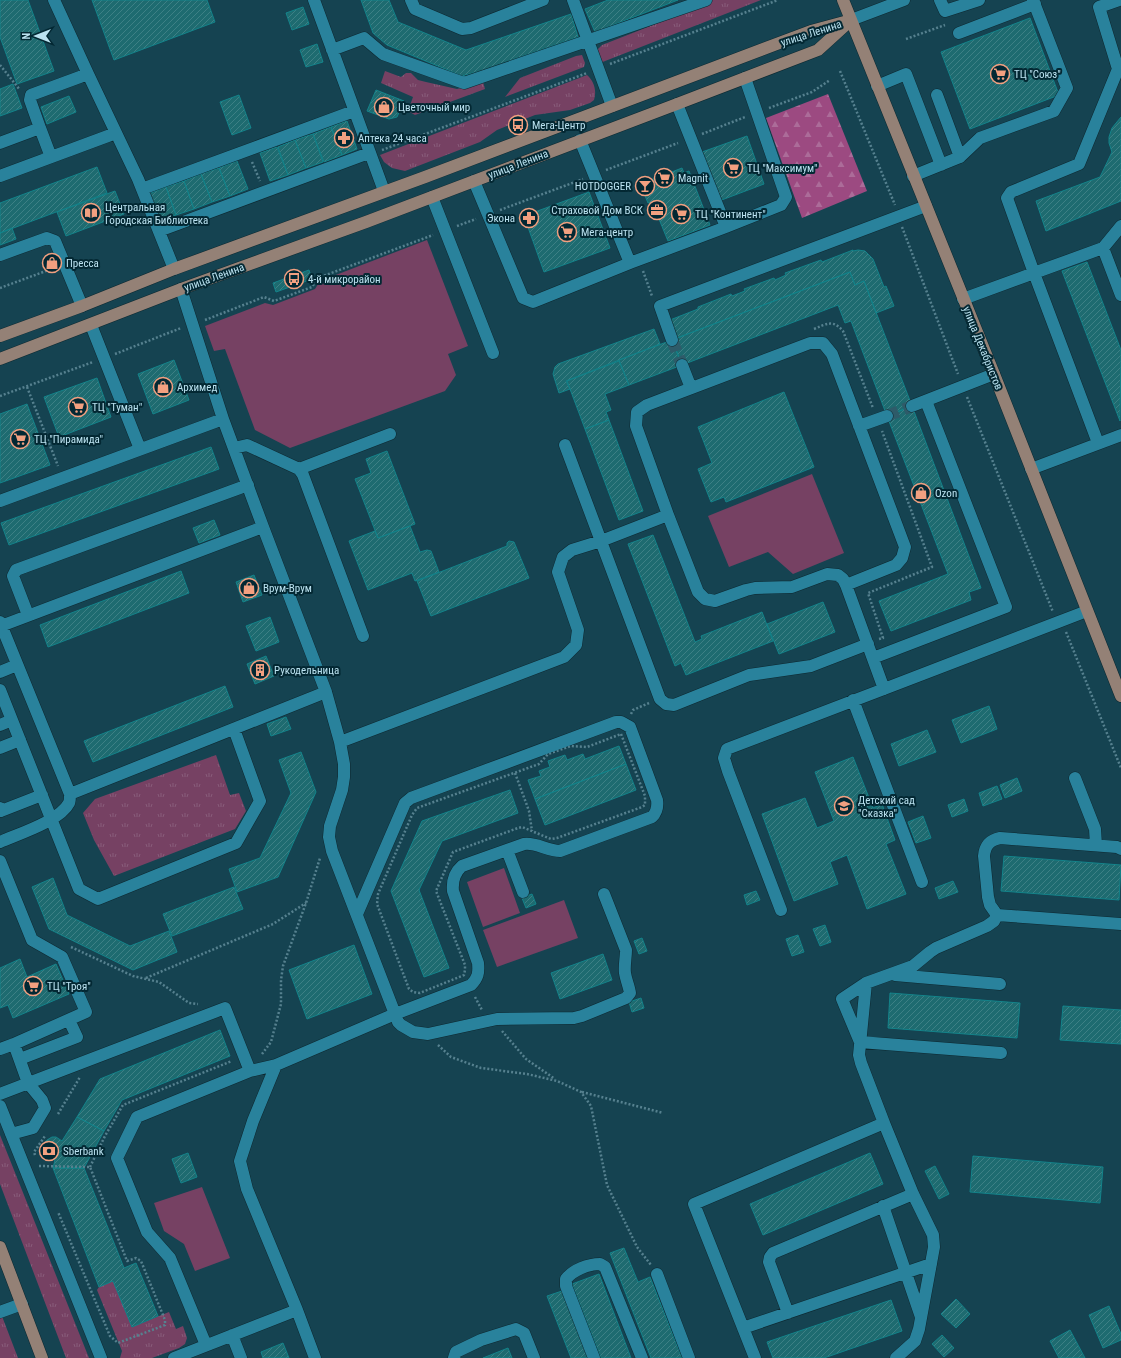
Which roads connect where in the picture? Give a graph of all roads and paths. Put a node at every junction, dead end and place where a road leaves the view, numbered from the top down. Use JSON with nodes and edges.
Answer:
{"nodes":[{"id":1,"x":54,"y":0,"type":"edge"},
{"id":2,"x":314,"y":0,"type":"edge"},
{"id":3,"x":411,"y":0,"type":"edge"},
{"id":4,"x":543,"y":0,"type":"edge"},
{"id":5,"x":573,"y":0,"type":"edge"},
{"id":6,"x":706,"y":0,"type":"edge"},
{"id":7,"x":778,"y":0,"type":"edge"},
{"id":8,"x":843,"y":0,"type":"edge"},
{"id":9,"x":904,"y":0,"type":"edge"},
{"id":10,"x":940,"y":0,"type":"edge"},
{"id":11,"x":979,"y":0,"type":"edge"},
{"id":12,"x":1119,"y":0,"type":"edge"},
{"id":13,"x":1034,"y":2,"type":"edge"},
{"id":14,"x":851,"y":20,"type":"junction"},
{"id":15,"x":958,"y":33,"type":"dead end"},
{"id":16,"x":588,"y":40,"type":"junction"},
{"id":17,"x":332,"y":50,"type":"junction"},
{"id":18,"x":0,"y":65,"type":"edge"},
{"id":19,"x":598,"y":68,"type":"junction"},
{"id":20,"x":840,"y":71,"type":"dead end"},
{"id":21,"x":88,"y":74,"type":"junction"},
{"id":22,"x":745,"y":78,"type":"junction"},
{"id":23,"x":830,"y":80,"type":"dead end"},
{"id":24,"x":878,"y":86,"type":"junction"},
{"id":25,"x":937,"y":95,"type":"dead end"},
{"id":26,"x":31,"y":96,"type":"junction"},
{"id":27,"x":677,"y":104,"type":"junction"},
{"id":28,"x":612,"y":106,"type":"junction"},
{"id":29,"x":354,"y":111,"type":"junction"},
{"id":30,"x":757,"y":112,"type":"junction"},
{"id":31,"x":40,"y":128,"type":"junction"},
{"id":32,"x":116,"y":133,"type":"junction"},
{"id":33,"x":690,"y":138,"type":"junction"},
{"id":34,"x":580,"y":140,"type":"junction"},
{"id":35,"x":0,"y":143,"type":"edge"},
{"id":36,"x":248,"y":150,"type":"junction"},
{"id":37,"x":373,"y":152,"type":"junction"},
{"id":38,"x":51,"y":157,"type":"junction"},
{"id":39,"x":960,"y":157,"type":"junction"},
{"id":40,"x":941,"y":165,"type":"junction"},
{"id":41,"x":594,"y":175,"type":"junction"},
{"id":42,"x":0,"y":176,"type":"edge"},
{"id":43,"x":913,"y":176,"type":"junction"},
{"id":44,"x":425,"y":177,"type":"junction"},
{"id":45,"x":474,"y":181,"type":"junction"},
{"id":46,"x":262,"y":187,"type":"dead end"},
{"id":47,"x":142,"y":189,"type":"junction"},
{"id":48,"x":384,"y":191,"type":"junction"},
{"id":49,"x":432,"y":197,"type":"junction"},
{"id":50,"x":926,"y":206,"type":"junction"},
{"id":51,"x":489,"y":214,"type":"junction"},
{"id":52,"x":899,"y":216,"type":"junction"},
{"id":53,"x":1121,"y":226,"type":"edge"},
{"id":54,"x":726,"y":227,"type":"junction"},
{"id":55,"x":445,"y":230,"type":"junction"},
{"id":56,"x":159,"y":231,"type":"junction"},
{"id":57,"x":1103,"y":248,"type":"junction"},
{"id":58,"x":0,"y":255,"type":"edge"},
{"id":59,"x":65,"y":263,"type":"junction"},
{"id":60,"x":630,"y":263,"type":"junction"},
{"id":61,"x":174,"y":269,"type":"junction"},
{"id":62,"x":1034,"y":273,"type":"junction"},
{"id":63,"x":0,"y":288,"type":"edge"},
{"id":64,"x":181,"y":289,"type":"junction"},
{"id":65,"x":119,"y":291,"type":"junction"},
{"id":66,"x":1121,"y":295,"type":"edge"},
{"id":67,"x":963,"y":299,"type":"junction"},
{"id":68,"x":82,"y":306,"type":"junction"},
{"id":69,"x":126,"y":311,"type":"junction"},
{"id":70,"x":193,"y":323,"type":"junction"},
{"id":71,"x":91,"y":324,"type":"junction"},
{"id":72,"x":809,"y":331,"type":"dead end"},
{"id":73,"x":0,"y":336,"type":"edge"},
{"id":74,"x":672,"y":340,"type":"tunnel mouth"},
{"id":75,"x":493,"y":353,"type":"dead end"},
{"id":76,"x":104,"y":358,"type":"junction"},
{"id":77,"x":0,"y":359,"type":"edge"},
{"id":78,"x":682,"y":365,"type":"tunnel mouth"},
{"id":79,"x":994,"y":374,"type":"junction"},
{"id":80,"x":27,"y":386,"type":"junction"},
{"id":81,"x":963,"y":386,"type":"junction"},
{"id":82,"x":691,"y":388,"type":"junction"},
{"id":83,"x":0,"y":396,"type":"edge"},
{"id":84,"x":926,"y":401,"type":"junction"},
{"id":85,"x":912,"y":406,"type":"tunnel mouth"},
{"id":86,"x":223,"y":418,"type":"junction"},
{"id":87,"x":882,"y":418,"type":"joint"},
{"id":88,"x":859,"y":426,"type":"junction"},
{"id":89,"x":390,"y":434,"type":"dead end"},
{"id":90,"x":1121,"y":435,"type":"edge"},
{"id":91,"x":1098,"y":444,"type":"junction"},
{"id":92,"x":565,"y":445,"type":"dead end"},
{"id":93,"x":234,"y":448,"type":"junction"},
{"id":94,"x":140,"y":449,"type":"junction"},
{"id":95,"x":299,"y":469,"type":"junction"},
{"id":96,"x":1031,"y":469,"type":"junction"},
{"id":97,"x":62,"y":478,"type":"junction"},
{"id":98,"x":248,"y":485,"type":"junction"},
{"id":99,"x":0,"y":501,"type":"edge"},
{"id":100,"x":668,"y":515,"type":"junction"},
{"id":101,"x":263,"y":527,"type":"junction"},
{"id":102,"x":601,"y":541,"type":"junction"},
{"id":103,"x":846,"y":585,"type":"junction"},
{"id":104,"x":1087,"y":611,"type":"junction"},
{"id":105,"x":28,"y":615,"type":"junction"},
{"id":106,"x":1059,"y":622,"type":"junction"},
{"id":107,"x":1,"y":624,"type":"edge"},
{"id":108,"x":363,"y":636,"type":"dead end"},
{"id":109,"x":868,"y":644,"type":"junction"},
{"id":110,"x":873,"y":658,"type":"junction"},
{"id":111,"x":17,"y":665,"type":"junction"},
{"id":112,"x":0,"y":672,"type":"edge"},
{"id":113,"x":884,"y":688,"type":"junction"},
{"id":114,"x":0,"y":690,"type":"edge"},
{"id":115,"x":326,"y":692,"type":"junction"},
{"id":116,"x":1121,"y":696,"type":"edge"},
{"id":117,"x":660,"y":698,"type":"junction"},
{"id":118,"x":853,"y":700,"type":"junction"},
{"id":119,"x":12,"y":720,"type":"junction"},
{"id":120,"x":625,"y":724,"type":"junction"},
{"id":121,"x":0,"y":725,"type":"edge"},
{"id":122,"x":234,"y":729,"type":"junction"},
{"id":123,"x":20,"y":740,"type":"junction"},
{"id":124,"x":340,"y":742,"type":"junction"},
{"id":125,"x":0,"y":748,"type":"edge"},
{"id":126,"x":1121,"y":768,"type":"edge"},
{"id":127,"x":515,"y":773,"type":"dead end"},
{"id":128,"x":1075,"y":778,"type":"dead end"},
{"id":129,"x":70,"y":794,"type":"junction"},
{"id":130,"x":42,"y":795,"type":"junction"},
{"id":131,"x":0,"y":808,"type":"edge"},
{"id":132,"x":52,"y":819,"type":"junction"},
{"id":133,"x":532,"y":831,"type":"dead end"},
{"id":134,"x":0,"y":842,"type":"edge"},
{"id":135,"x":1096,"y":845,"type":"junction"},
{"id":136,"x":1121,"y":849,"type":"edge"},
{"id":137,"x":507,"y":850,"type":"junction"},
{"id":138,"x":321,"y":857,"type":"dead end"},
{"id":139,"x":0,"y":861,"type":"edge"},
{"id":140,"x":922,"y":882,"type":"dead end"},
{"id":141,"x":523,"y":892,"type":"dead end"},
{"id":142,"x":604,"y":894,"type":"dead end"},
{"id":143,"x":306,"y":902,"type":"junction"},
{"id":144,"x":780,"y":910,"type":"dead end"},
{"id":145,"x":357,"y":914,"type":"junction"},
{"id":146,"x":997,"y":915,"type":"junction"},
{"id":147,"x":1121,"y":924,"type":"edge"},
{"id":148,"x":69,"y":946,"type":"dead end"},
{"id":149,"x":890,"y":975,"type":"junction"},
{"id":150,"x":146,"y":978,"type":"junction"},
{"id":151,"x":866,"y":983,"type":"junction"},
{"id":152,"x":1000,"y":984,"type":"dead end"},
{"id":153,"x":471,"y":985,"type":"junction"},
{"id":154,"x":204,"y":1005,"type":"dead end"},
{"id":155,"x":395,"y":1014,"type":"junction"},
{"id":156,"x":68,"y":1020,"type":"junction"},
{"id":157,"x":492,"y":1020,"type":"junction"},
{"id":158,"x":428,"y":1034,"type":"junction"},
{"id":159,"x":860,"y":1042,"type":"junction"},
{"id":160,"x":14,"y":1044,"type":"junction"},
{"id":161,"x":0,"y":1049,"type":"edge"},
{"id":162,"x":1001,"y":1053,"type":"dead end"},
{"id":163,"x":20,"y":1059,"type":"junction"},
{"id":164,"x":235,"y":1060,"type":"dead end"},
{"id":165,"x":276,"y":1065,"type":"junction"},
{"id":166,"x":250,"y":1071,"type":"junction"},
{"id":167,"x":82,"y":1074,"type":"dead end"},
{"id":168,"x":558,"y":1081,"type":"junction"},
{"id":169,"x":28,"y":1083,"type":"junction"},
{"id":170,"x":581,"y":1092,"type":"junction"},
{"id":171,"x":0,"y":1094,"type":"edge"},
{"id":172,"x":0,"y":1106,"type":"edge"},
{"id":173,"x":663,"y":1113,"type":"dead end"},
{"id":174,"x":54,"y":1120,"type":"dead end"},
{"id":175,"x":884,"y":1123,"type":"junction"},
{"id":176,"x":46,"y":1133,"type":"dead end"},
{"id":177,"x":11,"y":1134,"type":"junction"},
{"id":178,"x":39,"y":1166,"type":"junction"},
{"id":179,"x":90,"y":1168,"type":"junction"},
{"id":180,"x":42,"y":1173,"type":"dead end"},
{"id":181,"x":913,"y":1194,"type":"junction"},
{"id":182,"x":883,"y":1206,"type":"junction"},
{"id":183,"x":57,"y":1208,"type":"dead end"},
{"id":184,"x":0,"y":1247,"type":"edge"},
{"id":185,"x":931,"y":1264,"type":"junction"},
{"id":186,"x":906,"y":1273,"type":"junction"},
{"id":187,"x":657,"y":1274,"type":"joint"},
{"id":188,"x":22,"y":1304,"type":"junction"},
{"id":189,"x":297,"y":1310,"type":"junction"},
{"id":190,"x":0,"y":1312,"type":"edge"},
{"id":191,"x":788,"y":1313,"type":"junction"},
{"id":192,"x":921,"y":1317,"type":"junction"},
{"id":193,"x":743,"y":1328,"type":"junction"},
{"id":194,"x":232,"y":1335,"type":"junction"},
{"id":195,"x":206,"y":1345,"type":"junction"},
{"id":196,"x":42,"y":1358,"type":"edge"},
{"id":197,"x":101,"y":1358,"type":"edge"},
{"id":198,"x":174,"y":1358,"type":"edge"},
{"id":199,"x":241,"y":1358,"type":"edge"},
{"id":200,"x":315,"y":1358,"type":"edge"},
{"id":201,"x":454,"y":1358,"type":"edge"},
{"id":202,"x":534,"y":1358,"type":"edge"},
{"id":203,"x":594,"y":1358,"type":"edge"},
{"id":204,"x":642,"y":1358,"type":"edge"},
{"id":205,"x":689,"y":1358,"type":"edge"},
{"id":206,"x":755,"y":1358,"type":"edge"},
{"id":207,"x":896,"y":1358,"type":"edge"}],
"edges":[{"from":1,"to":21,"type":"street"},
{"from":2,"to":17,"type":"street"},
{"from":3,"to":4,"type":"street"},
{"from":5,"to":16,"type":"street"},
{"from":6,"to":16,"type":"street"},
{"from":7,"to":19,"type":"path"},
{"from":8,"to":14,"type":"main road","name":"улица Декабристов"},
{"from":9,"to":14,"type":"street"},
{"from":10,"to":11,"type":"street"},
{"from":12,"to":62,"type":"street"},
{"from":13,"to":15,"type":"street"},
{"from":13,"to":39,"type":"street"},
{"from":14,"to":22,"type":"main road","name":"улица Ленина"},
{"from":14,"to":24,"type":"main road","name":"улица Декабристов"},
{"from":14,"to":28,"type":"main road","name":"улица Ленина"},
{"from":16,"to":17,"type":"street"},
{"from":16,"to":19,"type":"street"},
{"from":17,"to":29,"type":"street"},
{"from":18,"to":26,"type":"path"},
{"from":19,"to":28,"type":"street"},
{"from":19,"to":37,"type":"path"},
{"from":20,"to":52,"type":"path"},
{"from":21,"to":26,"type":"street"},
{"from":21,"to":32,"type":"street"},
{"from":22,"to":27,"type":"main road","name":"улица Ленина"},
{"from":22,"to":30,"type":"street"},
{"from":23,"to":30,"type":"path"},
{"from":24,"to":40,"type":"street"},
{"from":24,"to":43,"type":"main road","name":"улица Декабристов"},
{"from":25,"to":39,"type":"street"},
{"from":26,"to":31,"type":"street"},
{"from":27,"to":33,"type":"street"},
{"from":27,"to":34,"type":"main road","name":"улица Ленина"},
{"from":28,"to":44,"type":"main road","name":"улица Ленина"},
{"from":29,"to":36,"type":"street"},
{"from":29,"to":37,"type":"street"},
{"from":30,"to":33,"type":"path"},
{"from":30,"to":54,"type":"street"},
{"from":31,"to":35,"type":"street"},
{"from":31,"to":38,"type":"street"},
{"from":32,"to":38,"type":"street"},
{"from":32,"to":47,"type":"street"},
{"from":33,"to":41,"type":"path"},
{"from":33,"to":54,"type":"street"},
{"from":34,"to":41,"type":"street"},
{"from":34,"to":45,"type":"main road","name":"улица Ленина"},
{"from":36,"to":46,"type":"path"},
{"from":36,"to":47,"type":"street"},
{"from":37,"to":48,"type":"street"},
{"from":37,"to":56,"type":"street"},
{"from":38,"to":42,"type":"street"},
{"from":39,"to":40,"type":"street"},
{"from":40,"to":43,"type":"street"},
{"from":41,"to":51,"type":"path"},
{"from":41,"to":60,"type":"street"},
{"from":43,"to":50,"type":"main road","name":"улица Декабристов"},
{"from":44,"to":48,"type":"main road","name":"улица Ленина"},
{"from":44,"to":49,"type":"main road"},
{"from":45,"to":49,"type":"main road","name":"улица Ленина"},
{"from":45,"to":51,"type":"street"},
{"from":47,"to":56,"type":"street"},
{"from":48,"to":61,"type":"main road","name":"улица Ленина"},
{"from":49,"to":55,"type":"street"},
{"from":49,"to":64,"type":"main road","name":"улица Ленина"},
{"from":50,"to":52,"type":"street"},
{"from":50,"to":67,"type":"main road","name":"улица Декабристов"},
{"from":51,"to":55,"type":"path"},
{"from":51,"to":60,"type":"street"},
{"from":52,"to":74,"type":"street"},
{"from":52,"to":81,"type":"path"},
{"from":53,"to":57,"type":"street"},
{"from":54,"to":60,"type":"street"},
{"from":55,"to":70,"type":"path"},
{"from":55,"to":75,"type":"street"},
{"from":56,"to":61,"type":"street"},
{"from":57,"to":62,"type":"street"},
{"from":57,"to":66,"type":"street"},
{"from":58,"to":59,"type":"street"},
{"from":59,"to":63,"type":"path"},
{"from":59,"to":68,"type":"street"},
{"from":61,"to":65,"type":"main road","name":"улица Ленина"},
{"from":62,"to":67,"type":"street"},
{"from":62,"to":91,"type":"street"},
{"from":64,"to":69,"type":"main road","name":"улица Ленина"},
{"from":64,"to":70,"type":"street"},
{"from":65,"to":68,"type":"main road","name":"улица Ленина"},
{"from":65,"to":69,"type":"main road"},
{"from":67,"to":79,"type":"main road","name":"улица Декабристов"},
{"from":68,"to":73,"type":"main road","name":"улица Ленина"},
{"from":69,"to":71,"type":"main road","name":"улица Ленина"},
{"from":70,"to":76,"type":"path"},
{"from":70,"to":86,"type":"street"},
{"from":71,"to":76,"type":"street"},
{"from":71,"to":77,"type":"main road","name":"улица Ленина"},
{"from":72,"to":87,"type":"path"},
{"from":76,"to":80,"type":"path"},
{"from":76,"to":94,"type":"street"},
{"from":78,"to":82,"type":"street"},
{"from":79,"to":81,"type":"street"},
{"from":79,"to":96,"type":"main road","name":"улица Декабристов"},
{"from":80,"to":83,"type":"path"},
{"from":80,"to":97,"type":"path"},
{"from":81,"to":84,"type":"street"},
{"from":81,"to":106,"type":"path"},
{"from":82,"to":88,"type":"street"},
{"from":82,"to":100,"type":"street"},
{"from":84,"to":85,"type":"street"},
{"from":84,"to":110,"type":"street"},
{"from":86,"to":93,"type":"street"},
{"from":86,"to":94,"type":"street"},
{"from":87,"to":88,"type":"street"},
{"from":88,"to":103,"type":"street"},
{"from":89,"to":95,"type":"street"},
{"from":90,"to":91,"type":"street"},
{"from":91,"to":96,"type":"street"},
{"from":92,"to":102,"type":"street"},
{"from":93,"to":95,"type":"street"},
{"from":93,"to":98,"type":"street"},
{"from":94,"to":97,"type":"street"},
{"from":95,"to":108,"type":"street"},
{"from":96,"to":104,"type":"main road","name":"улица Декабристов"},
{"from":97,"to":99,"type":"street"},
{"from":98,"to":101,"type":"street"},
{"from":98,"to":105,"type":"street"},
{"from":100,"to":102,"type":"street"},
{"from":100,"to":103,"type":"street"},
{"from":101,"to":105,"type":"street"},
{"from":101,"to":115,"type":"street"},
{"from":102,"to":117,"type":"street"},
{"from":102,"to":124,"type":"street"},
{"from":103,"to":109,"type":"street"},
{"from":104,"to":106,"type":"street"},
{"from":104,"to":116,"type":"main road","name":"улица Декабристов"},
{"from":105,"to":107,"type":"street"},
{"from":106,"to":113,"type":"street"},
{"from":106,"to":126,"type":"path"},
{"from":107,"to":111,"type":"street"},
{"from":109,"to":110,"type":"street"},
{"from":109,"to":117,"type":"street"},
{"from":110,"to":113,"type":"street"},
{"from":111,"to":112,"type":"street"},
{"from":111,"to":129,"type":"street"},
{"from":113,"to":118,"type":"street"},
{"from":114,"to":119,"type":"street"},
{"from":115,"to":122,"type":"street"},
{"from":115,"to":124,"type":"street"},
{"from":117,"to":120,"type":"path"},
{"from":118,"to":140,"type":"street"},
{"from":118,"to":144,"type":"street"},
{"from":119,"to":121,"type":"street"},
{"from":119,"to":123,"type":"street"},
{"from":120,"to":137,"type":"street"},
{"from":120,"to":145,"type":"street"},
{"from":122,"to":129,"type":"street"},
{"from":122,"to":132,"type":"street"},
{"from":123,"to":125,"type":"street"},
{"from":123,"to":130,"type":"street"},
{"from":124,"to":145,"type":"street"},
{"from":127,"to":133,"type":"path"},
{"from":128,"to":135,"type":"street"},
{"from":129,"to":132,"type":"street"},
{"from":130,"to":131,"type":"street"},
{"from":130,"to":132,"type":"street"},
{"from":132,"to":134,"type":"street"},
{"from":135,"to":136,"type":"street"},
{"from":135,"to":146,"type":"street"},
{"from":137,"to":141,"type":"street"},
{"from":137,"to":153,"type":"street"},
{"from":138,"to":143,"type":"path"},
{"from":139,"to":156,"type":"street"},
{"from":142,"to":157,"type":"street"},
{"from":143,"to":150,"type":"path"},
{"from":143,"to":166,"type":"path"},
{"from":145,"to":155,"type":"street"},
{"from":146,"to":147,"type":"street"},
{"from":146,"to":149,"type":"street"},
{"from":148,"to":150,"type":"path"},
{"from":149,"to":151,"type":"street"},
{"from":149,"to":152,"type":"street"},
{"from":150,"to":154,"type":"path"},
{"from":151,"to":159,"type":"street"},
{"from":151,"to":159,"type":"street"},
{"from":153,"to":155,"type":"street"},
{"from":153,"to":157,"type":"path"},
{"from":155,"to":158,"type":"street"},
{"from":155,"to":165,"type":"street"},
{"from":156,"to":160,"type":"street"},
{"from":156,"to":163,"type":"street"},
{"from":157,"to":158,"type":"street"},
{"from":157,"to":168,"type":"path"},
{"from":158,"to":168,"type":"path"},
{"from":159,"to":162,"type":"street"},
{"from":159,"to":175,"type":"street"},
{"from":160,"to":161,"type":"street"},
{"from":160,"to":163,"type":"street"},
{"from":163,"to":169,"type":"street"},
{"from":164,"to":179,"type":"path"},
{"from":165,"to":166,"type":"street"},
{"from":165,"to":189,"type":"street"},
{"from":166,"to":169,"type":"street"},
{"from":166,"to":195,"type":"street"},
{"from":167,"to":174,"type":"path"},
{"from":168,"to":170,"type":"path"},
{"from":169,"to":171,"type":"street"},
{"from":169,"to":177,"type":"street"},
{"from":170,"to":173,"type":"path"},
{"from":170,"to":187,"type":"path"},
{"from":172,"to":177,"type":"street"},
{"from":175,"to":181,"type":"street"},
{"from":175,"to":193,"type":"street"},
{"from":176,"to":178,"type":"path"},
{"from":177,"to":197,"type":"street"},
{"from":178,"to":179,"type":"path"},
{"from":178,"to":180,"type":"path"},
{"from":179,"to":183,"type":"path"},
{"from":181,"to":182,"type":"street"},
{"from":181,"to":185,"type":"street"},
{"from":182,"to":186,"type":"street"},
{"from":182,"to":191,"type":"street"},
{"from":184,"to":188,"type":"main road"},
{"from":185,"to":186,"type":"street"},
{"from":185,"to":192,"type":"street"},
{"from":186,"to":191,"type":"street"},
{"from":186,"to":192,"type":"street"},
{"from":187,"to":205,"type":"street"},
{"from":188,"to":190,"type":"street"},
{"from":188,"to":196,"type":"main road"},
{"from":189,"to":194,"type":"street"},
{"from":189,"to":200,"type":"street"},
{"from":191,"to":193,"type":"street"},
{"from":192,"to":207,"type":"street"},
{"from":193,"to":206,"type":"street"},
{"from":194,"to":195,"type":"street"},
{"from":194,"to":199,"type":"street"},
{"from":195,"to":198,"type":"street"},
{"from":201,"to":202,"type":"street"},
{"from":203,"to":204,"type":"street"}]}
